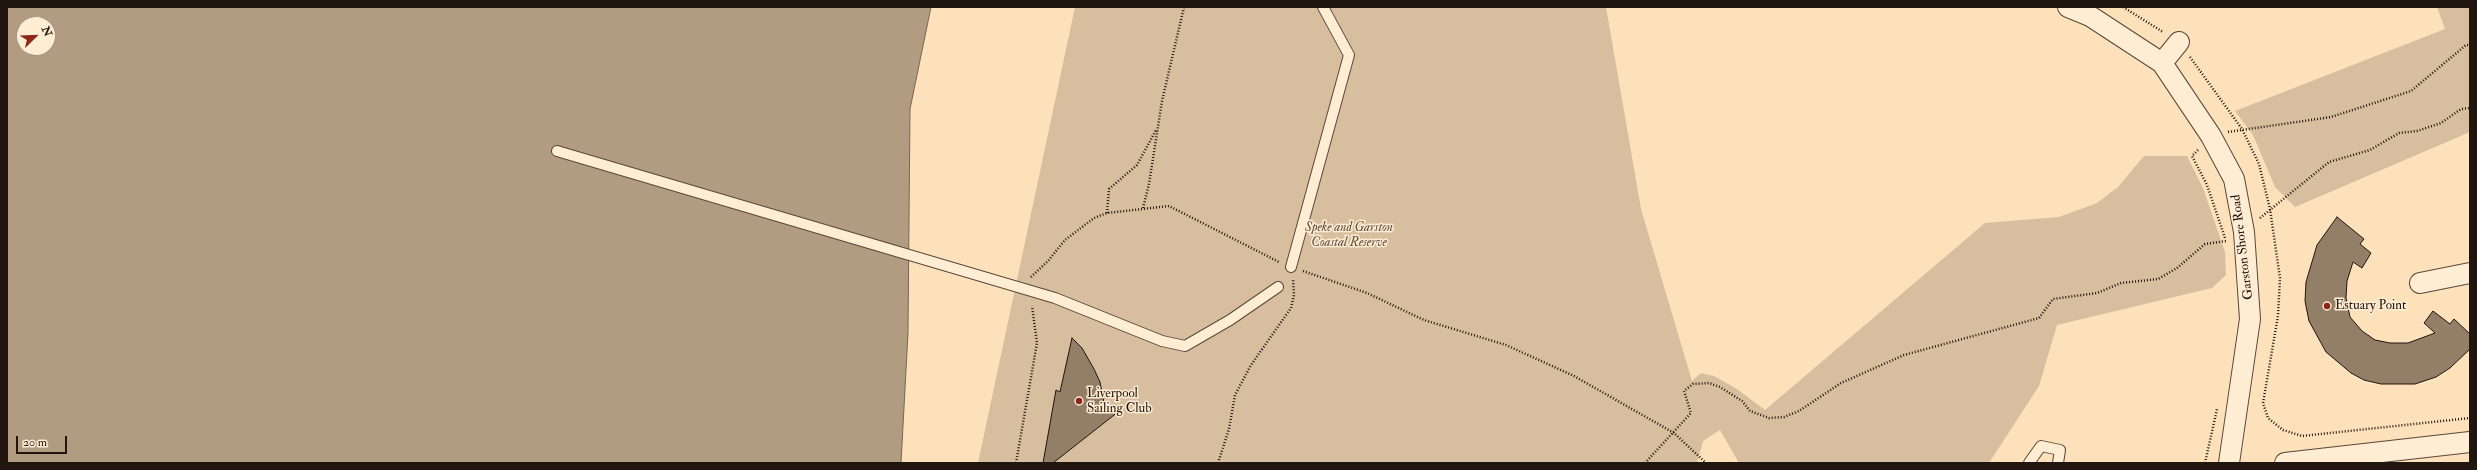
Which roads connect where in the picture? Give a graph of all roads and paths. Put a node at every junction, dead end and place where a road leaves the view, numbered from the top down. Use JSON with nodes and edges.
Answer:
{"nodes":[{"id":1,"x":1184,"y":7,"type":"edge"},
{"id":2,"x":1323,"y":7,"type":"edge"},
{"id":3,"x":2068,"y":7,"type":"edge"},
{"id":4,"x":2123,"y":7,"type":"edge"},
{"id":5,"x":2179,"y":42,"type":"junction"},
{"id":6,"x":2470,"y":45,"type":"edge"},
{"id":7,"x":2162,"y":63,"type":"junction"},
{"id":8,"x":2470,"y":108,"type":"edge"},
{"id":9,"x":1157,"y":128,"type":"junction"},
{"id":10,"x":2242,"y":129,"type":"junction"},
{"id":11,"x":2211,"y":136,"type":"junction"},
{"id":12,"x":557,"y":150,"type":"dead end"},
{"id":13,"x":1143,"y":208,"type":"junction"},
{"id":14,"x":2270,"y":209,"type":"junction"},
{"id":15,"x":1107,"y":213,"type":"junction"},
{"id":16,"x":2244,"y":232,"type":"junction"},
{"id":17,"x":2226,"y":242,"type":"junction"},
{"id":18,"x":2227,"y":248,"type":"dead end"},
{"id":19,"x":1291,"y":267,"type":"junction"},
{"id":20,"x":2470,"y":273,"type":"edge"},
{"id":21,"x":2420,"y":283,"type":"dead end"},
{"id":22,"x":1278,"y":286,"type":"dead end"},
{"id":23,"x":1030,"y":292,"type":"junction"},
{"id":24,"x":2218,"y":402,"type":"dead end"},
{"id":25,"x":2470,"y":418,"type":"edge"},
{"id":26,"x":1674,"y":433,"type":"junction"},
{"id":27,"x":2470,"y":442,"type":"edge"},
{"id":28,"x":2412,"y":456,"type":"edge"},
{"id":29,"x":1016,"y":463,"type":"edge"},
{"id":30,"x":1218,"y":463,"type":"edge"},
{"id":31,"x":1645,"y":463,"type":"edge"},
{"id":32,"x":1706,"y":463,"type":"edge"},
{"id":33,"x":2029,"y":463,"type":"edge"},
{"id":34,"x":2058,"y":463,"type":"edge"},
{"id":35,"x":2205,"y":463,"type":"edge"},
{"id":36,"x":2229,"y":463,"type":"edge"},
{"id":37,"x":2285,"y":463,"type":"edge"}],
"edges":[{"from":1,"to":9,"type":"path"},
{"from":2,"to":19,"type":"lane"},
{"from":3,"to":7,"type":"street","name":"Garston Shore Road"},
{"from":4,"to":5,"type":"path"},
{"from":5,"to":7,"type":"street"},
{"from":5,"to":10,"type":"path"},
{"from":6,"to":10,"type":"path"},
{"from":7,"to":11,"type":"street","name":"Garston Shore Road"},
{"from":8,"to":14,"type":"path"},
{"from":9,"to":13,"type":"path"},
{"from":9,"to":15,"type":"path"},
{"from":10,"to":11,"type":"path"},
{"from":10,"to":14,"type":"path"},
{"from":11,"to":16,"type":"street","name":"Garston Shore Road"},
{"from":11,"to":17,"type":"path"},
{"from":12,"to":23,"type":"lane"},
{"from":13,"to":15,"type":"path"},
{"from":13,"to":19,"type":"path"},
{"from":14,"to":16,"type":"path"},
{"from":14,"to":25,"type":"path"},
{"from":15,"to":23,"type":"path"},
{"from":16,"to":17,"type":"path"},
{"from":16,"to":36,"type":"street","name":"Garston Shore Road"},
{"from":17,"to":18,"type":"path"},
{"from":17,"to":26,"type":"path"},
{"from":19,"to":26,"type":"path"},
{"from":19,"to":30,"type":"path"},
{"from":20,"to":21,"type":"street"},
{"from":22,"to":23,"type":"lane"},
{"from":23,"to":29,"type":"path"},
{"from":24,"to":35,"type":"path"},
{"from":26,"to":31,"type":"path"},
{"from":26,"to":32,"type":"path"},
{"from":27,"to":28,"type":"street"},
{"from":28,"to":37,"type":"street"},
{"from":33,"to":34,"type":"lane"}]}
